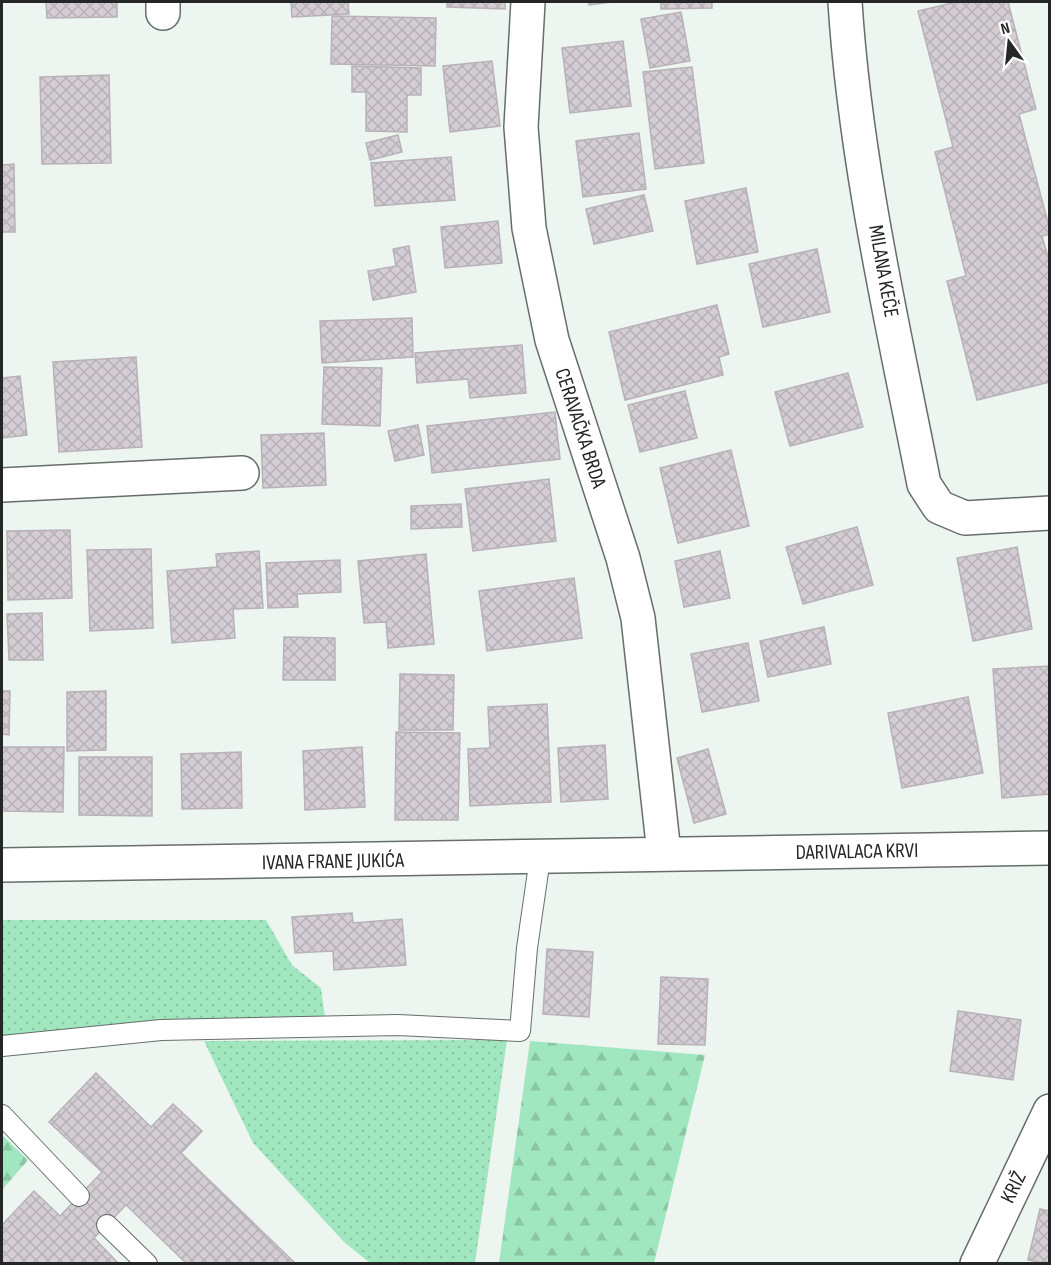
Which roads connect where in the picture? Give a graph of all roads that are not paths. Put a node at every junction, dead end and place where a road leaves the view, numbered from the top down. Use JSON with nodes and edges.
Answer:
{"nodes":[{"id":1,"x":528,"y":2,"type":"edge"},
{"id":2,"x":845,"y":2,"type":"edge"},
{"id":3,"x":242,"y":473,"type":"dead end"},
{"id":4,"x":2,"y":485,"type":"edge"},
{"id":5,"x":1050,"y":513,"type":"edge"},
{"id":6,"x":1050,"y":848,"type":"edge"},
{"id":7,"x":664,"y":853,"type":"junction"},
{"id":8,"x":540,"y":858,"type":"junction"},
{"id":9,"x":2,"y":865,"type":"edge"},
{"id":10,"x":2,"y":1046,"type":"edge"},
{"id":11,"x":2,"y":1115,"type":"edge"},
{"id":12,"x":1046,"y":1132,"type":"edge"},
{"id":13,"x":79,"y":1196,"type":"dead end"},
{"id":14,"x":107,"y":1225,"type":"dead end"},
{"id":15,"x":147,"y":1263,"type":"edge"},
{"id":16,"x":977,"y":1263,"type":"edge"}],
"edges":[{"from":1,"to":7,"type":"street","name":"CERAVAČKA BRDA"},
{"from":2,"to":5,"type":"street","name":"MILANA KEČE"},
{"from":3,"to":4,"type":"street"},
{"from":6,"to":7,"type":"street","name":"DARIVALACA KRVI"},
{"from":7,"to":8,"type":"street","name":"IVANA FRANE JUKIĆA"},
{"from":8,"to":9,"type":"street","name":"IVANA FRANE JUKIĆA"},
{"from":8,"to":10,"type":"lane"},
{"from":11,"to":13,"type":"lane"},
{"from":12,"to":16,"type":"street","name":"KRIŽ"},
{"from":14,"to":15,"type":"lane"}]}
